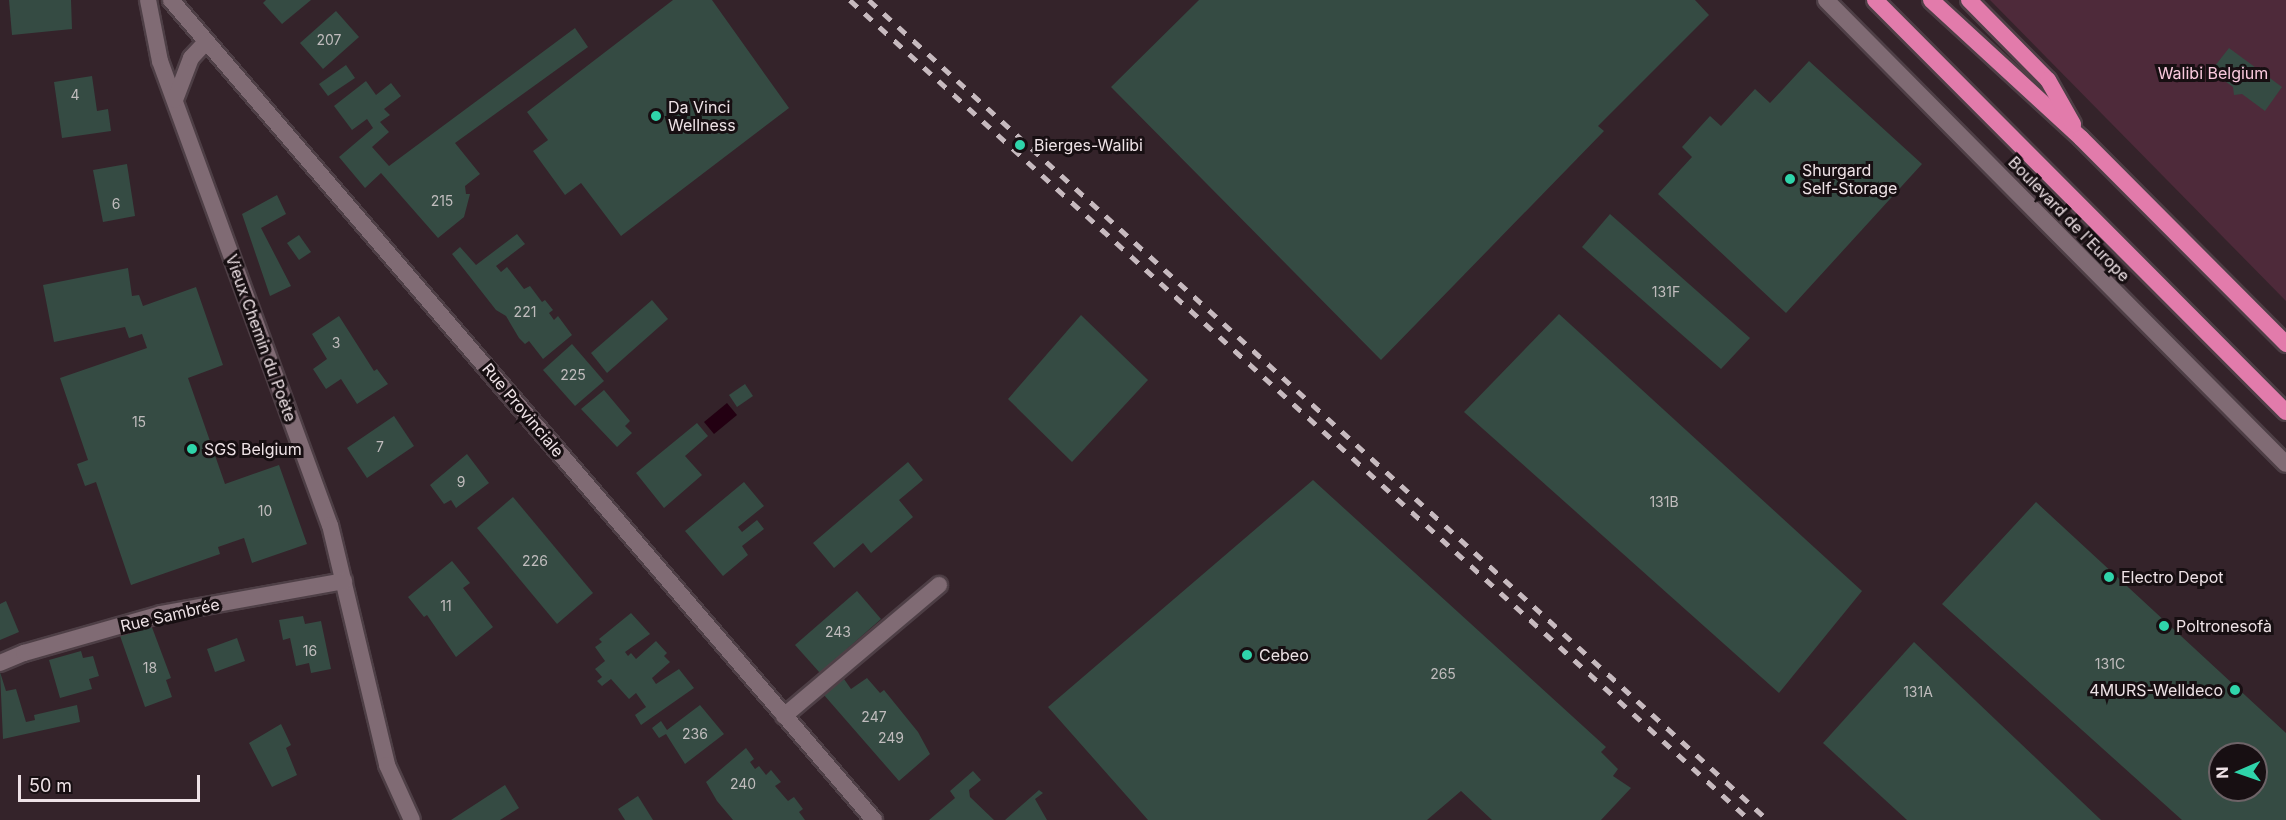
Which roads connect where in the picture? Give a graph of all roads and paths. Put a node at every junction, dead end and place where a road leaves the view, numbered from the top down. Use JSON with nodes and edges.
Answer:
{"nodes":[{"id":1,"x":148,"y":0,"type":"edge"},
{"id":2,"x":171,"y":0,"type":"edge"},
{"id":3,"x":1826,"y":0,"type":"edge"},
{"id":4,"x":1875,"y":0,"type":"edge"},
{"id":5,"x":1931,"y":0,"type":"edge"},
{"id":6,"x":1969,"y":0,"type":"edge"},
{"id":7,"x":207,"y":42,"type":"junction"},
{"id":8,"x":175,"y":100,"type":"junction"},
{"id":9,"x":2080,"y":138,"type":"junction"},
{"id":10,"x":2286,"y":344,"type":"edge"},
{"id":11,"x":2286,"y":412,"type":"edge"},
{"id":12,"x":2286,"y":464,"type":"edge"},
{"id":13,"x":344,"y":581,"type":"junction"},
{"id":14,"x":939,"y":585,"type":"dead end"},
{"id":15,"x":0,"y":663,"type":"edge"},
{"id":16,"x":784,"y":716,"type":"junction"},
{"id":17,"x":412,"y":820,"type":"edge"},
{"id":18,"x":874,"y":820,"type":"edge"}],
"edges":[{"from":1,"to":8,"type":"street"},
{"from":2,"to":7,"type":"street","name":"Rue Provinciale"},
{"from":3,"to":12,"type":"street","name":"Boulevard de l'Europe"},
{"from":4,"to":11,"type":"highway","name":"Boulevard de l'Europe"},
{"from":5,"to":9,"type":"highway"},
{"from":6,"to":9,"type":"highway"},
{"from":7,"to":8,"type":"street"},
{"from":7,"to":16,"type":"street","name":"Rue Provinciale"},
{"from":8,"to":13,"type":"street","name":"Vieux Chemin du Poète"},
{"from":9,"to":10,"type":"highway"},
{"from":13,"to":15,"type":"street","name":"Rue Sambrée"},
{"from":13,"to":17,"type":"street","name":"Vieux Chemin du Poète"},
{"from":14,"to":16,"type":"street"},
{"from":16,"to":18,"type":"street","name":"Rue Provinciale"}]}
